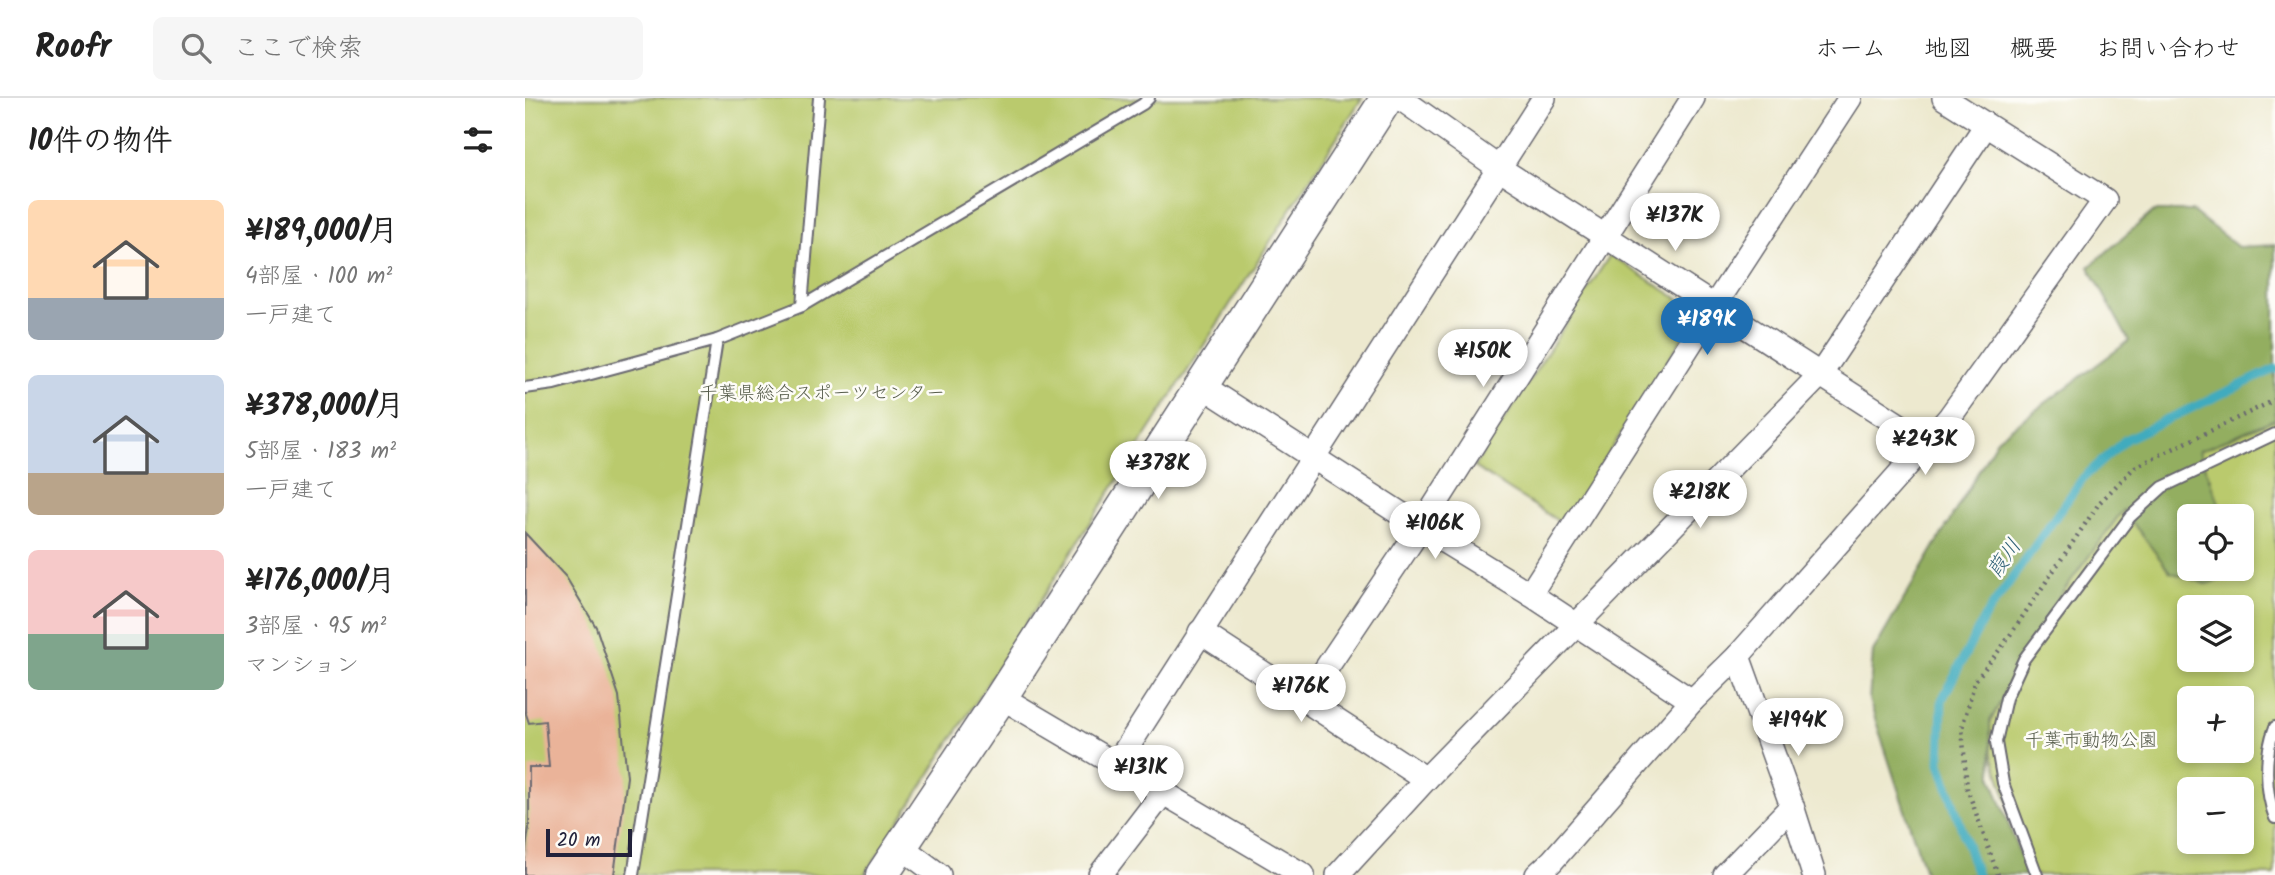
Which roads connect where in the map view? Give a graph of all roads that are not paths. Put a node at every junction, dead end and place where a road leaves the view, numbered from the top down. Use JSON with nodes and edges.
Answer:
{"nodes":[{"id":1,"x":819,"y":98,"type":"edge"},
{"id":2,"x":1149,"y":98,"type":"edge"},
{"id":3,"x":1387,"y":98,"type":"edge"},
{"id":4,"x":1400,"y":98,"type":"edge"},
{"id":5,"x":1544,"y":98,"type":"edge"},
{"id":6,"x":1693,"y":98,"type":"edge"},
{"id":7,"x":1850,"y":98,"type":"edge"},
{"id":8,"x":1944,"y":98,"type":"edge"},
{"id":9,"x":1986,"y":125,"type":"junction"},
{"id":10,"x":1499,"y":168,"type":"junction"},
{"id":11,"x":1607,"y":236,"type":"junction"},
{"id":12,"x":1715,"y":305,"type":"junction"},
{"id":13,"x":802,"y":306,"type":"junction"},
{"id":14,"x":717,"y":340,"type":"junction"},
{"id":15,"x":1820,"y":375,"type":"junction"},
{"id":16,"x":1201,"y":385,"type":"junction"},
{"id":17,"x":525,"y":388,"type":"edge"},
{"id":18,"x":2275,"y":434,"type":"edge"},
{"id":19,"x":1927,"y":443,"type":"junction"},
{"id":20,"x":1313,"y":457,"type":"junction"},
{"id":21,"x":1421,"y":527,"type":"junction"},
{"id":22,"x":1530,"y":594,"type":"junction"},
{"id":23,"x":1577,"y":625,"type":"junction"},
{"id":24,"x":1200,"y":632,"type":"junction"},
{"id":25,"x":1738,"y":656,"type":"junction"},
{"id":26,"x":1001,"y":697,"type":"junction"},
{"id":27,"x":1305,"y":700,"type":"junction"},
{"id":28,"x":1692,"y":701,"type":"junction"},
{"id":29,"x":2275,"y":727,"type":"edge"},
{"id":30,"x":1116,"y":765,"type":"junction"},
{"id":31,"x":1426,"y":779,"type":"junction"},
{"id":32,"x":1163,"y":793,"type":"junction"},
{"id":33,"x":1792,"y":806,"type":"junction"},
{"id":34,"x":2275,"y":818,"type":"edge"},
{"id":35,"x":900,"y":846,"type":"junction"},
{"id":36,"x":1552,"y":870,"type":"edge"},
{"id":37,"x":633,"y":875,"type":"edge"},
{"id":38,"x":882,"y":875,"type":"edge"},
{"id":39,"x":939,"y":875,"type":"edge"},
{"id":40,"x":1100,"y":875,"type":"edge"},
{"id":41,"x":1303,"y":875,"type":"edge"},
{"id":42,"x":1338,"y":875,"type":"edge"},
{"id":43,"x":1725,"y":875,"type":"edge"},
{"id":44,"x":1814,"y":875,"type":"edge"},
{"id":45,"x":2037,"y":875,"type":"edge"}],
"edges":[{"from":1,"to":13,"type":"lane"},
{"from":2,"to":13,"type":"lane"},
{"from":3,"to":16,"type":"street"},
{"from":4,"to":10,"type":"street"},
{"from":5,"to":10,"type":"street"},
{"from":6,"to":11,"type":"street"},
{"from":7,"to":12,"type":"street"},
{"from":8,"to":9,"type":"street"},
{"from":9,"to":15,"type":"street"},
{"from":9,"to":19,"type":"street"},
{"from":10,"to":11,"type":"street"},
{"from":10,"to":20,"type":"street"},
{"from":11,"to":12,"type":"street"},
{"from":11,"to":21,"type":"street"},
{"from":12,"to":15,"type":"street"},
{"from":12,"to":22,"type":"street"},
{"from":13,"to":14,"type":"lane"},
{"from":14,"to":17,"type":"lane"},
{"from":14,"to":37,"type":"lane"},
{"from":15,"to":19,"type":"street"},
{"from":15,"to":23,"type":"street"},
{"from":16,"to":20,"type":"street"},
{"from":16,"to":26,"type":"street"},
{"from":18,"to":45,"type":"lane"},
{"from":19,"to":25,"type":"street"},
{"from":20,"to":21,"type":"street"},
{"from":20,"to":24,"type":"street"},
{"from":21,"to":22,"type":"street"},
{"from":21,"to":27,"type":"street"},
{"from":22,"to":23,"type":"street"},
{"from":23,"to":28,"type":"street"},
{"from":23,"to":31,"type":"street"},
{"from":24,"to":27,"type":"street"},
{"from":24,"to":30,"type":"street"},
{"from":25,"to":28,"type":"street"},
{"from":25,"to":33,"type":"street"},
{"from":26,"to":30,"type":"street"},
{"from":26,"to":35,"type":"street"},
{"from":27,"to":31,"type":"street"},
{"from":28,"to":36,"type":"street"},
{"from":29,"to":34,"type":"lane"},
{"from":30,"to":32,"type":"street"},
{"from":31,"to":42,"type":"street"},
{"from":32,"to":40,"type":"street"},
{"from":32,"to":41,"type":"street"},
{"from":33,"to":43,"type":"street"},
{"from":33,"to":44,"type":"street"},
{"from":35,"to":38,"type":"street"},
{"from":35,"to":39,"type":"street"}]}
